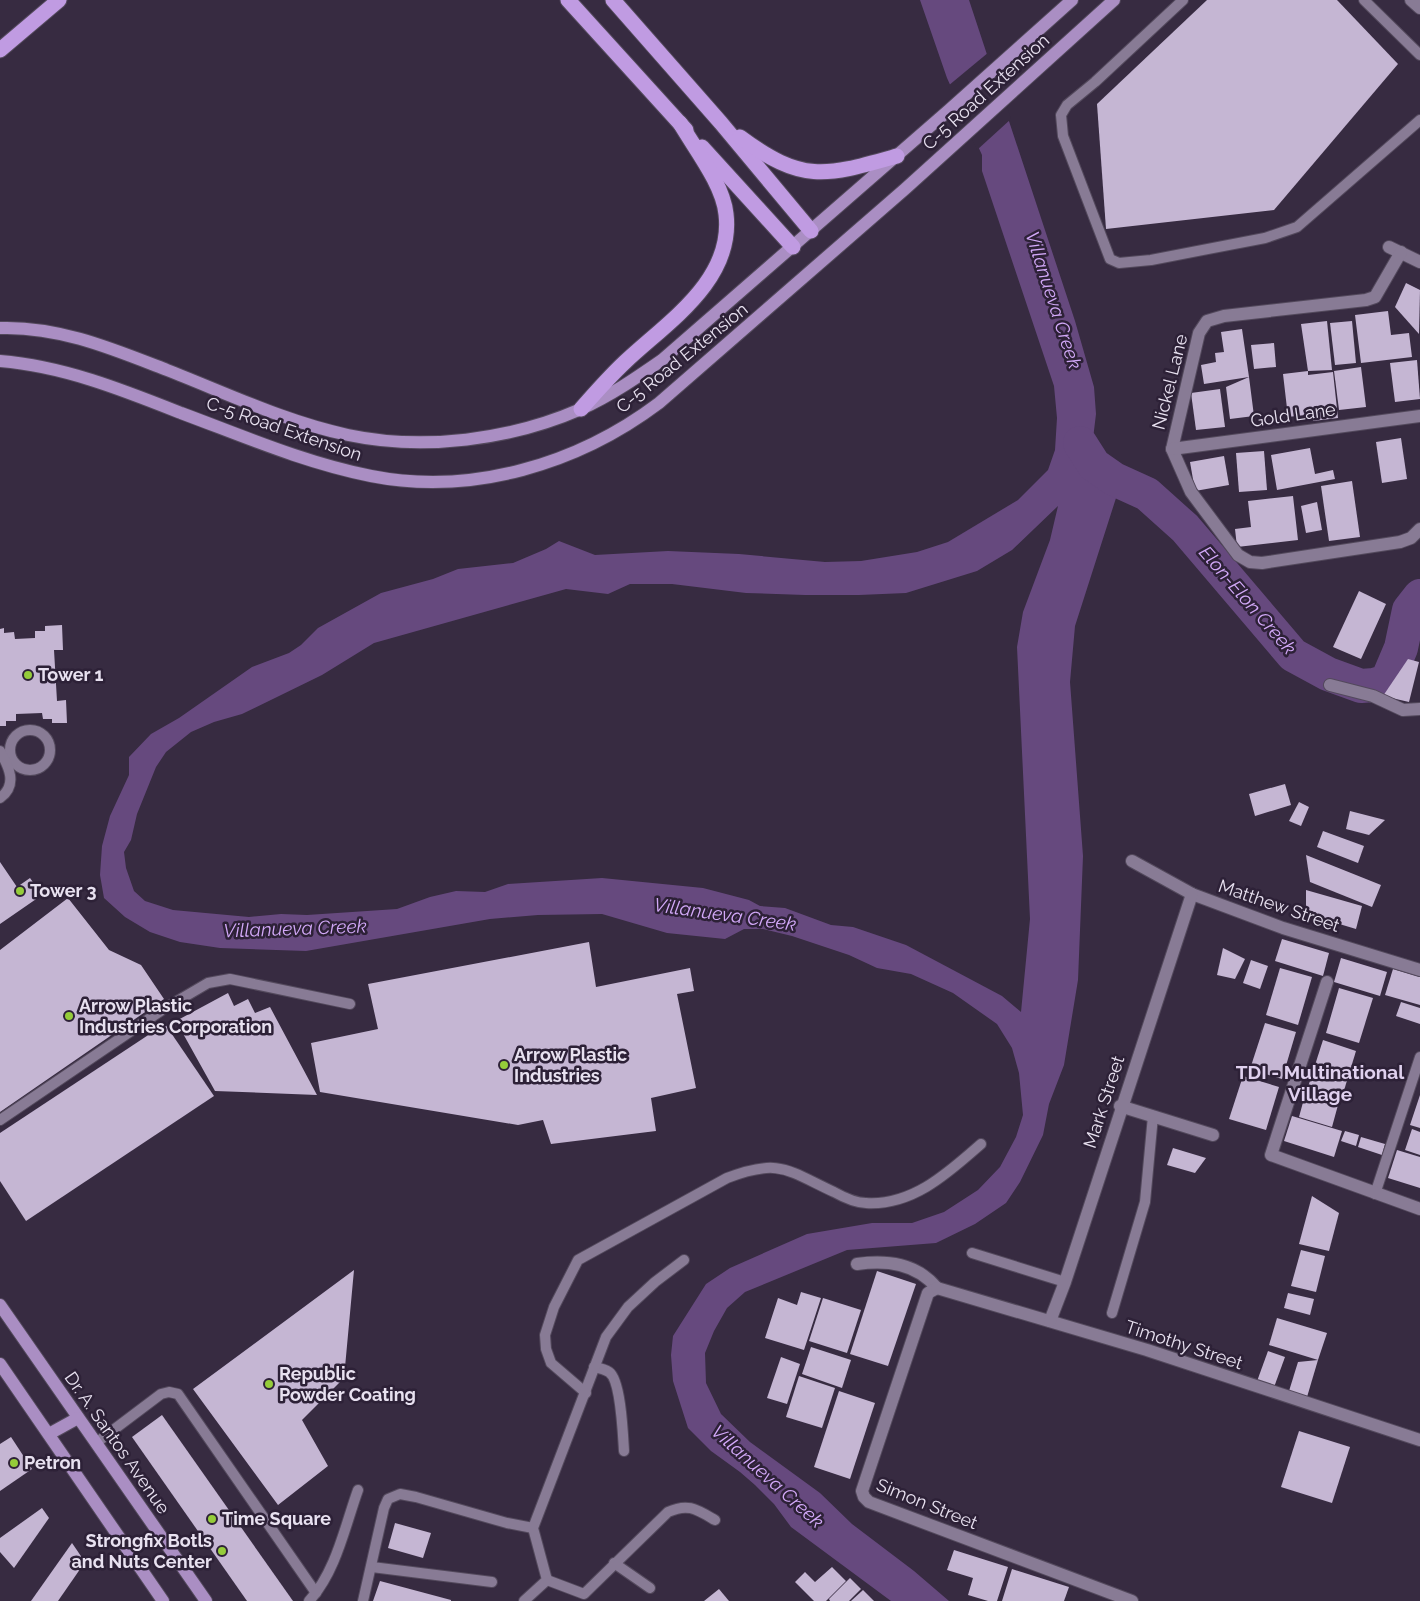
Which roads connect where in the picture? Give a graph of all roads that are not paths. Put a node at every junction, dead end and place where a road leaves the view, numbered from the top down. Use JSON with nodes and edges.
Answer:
{"nodes":[{"id":1,"x":59,"y":0,"type":"edge"},
{"id":2,"x":568,"y":0,"type":"edge"},
{"id":3,"x":614,"y":0,"type":"edge"},
{"id":4,"x":1072,"y":0,"type":"edge"},
{"id":5,"x":1114,"y":0,"type":"edge"},
{"id":6,"x":1183,"y":0,"type":"edge"},
{"id":7,"x":1364,"y":0,"type":"edge"},
{"id":8,"x":1411,"y":0,"type":"edge"},
{"id":9,"x":1420,"y":8,"type":"edge"},
{"id":10,"x":0,"y":50,"type":"edge"},
{"id":11,"x":1420,"y":55,"type":"edge"},
{"id":12,"x":1420,"y":120,"type":"edge"},
{"id":13,"x":680,"y":123,"type":"junction"},
{"id":14,"x":721,"y":123,"type":"junction"},
{"id":15,"x":897,"y":156,"type":"junction"},
{"id":16,"x":811,"y":231,"type":"junction"},
{"id":17,"x":793,"y":248,"type":"junction"},
{"id":18,"x":1420,"y":262,"type":"edge"},
{"id":19,"x":0,"y":328,"type":"edge"},
{"id":20,"x":0,"y":361,"type":"edge"},
{"id":21,"x":580,"y":409,"type":"junction"},
{"id":22,"x":1420,"y":416,"type":"edge"},
{"id":23,"x":1172,"y":449,"type":"junction"},
{"id":24,"x":1420,"y":529,"type":"edge"},
{"id":25,"x":1330,"y":685,"type":"dead end"},
{"id":26,"x":1420,"y":709,"type":"edge"},
{"id":27,"x":12,"y":742,"type":"junction"},
{"id":28,"x":0,"y":744,"type":"edge"},
{"id":29,"x":0,"y":751,"type":"edge"},
{"id":30,"x":13,"y":767,"type":"junction"},
{"id":31,"x":0,"y":798,"type":"edge"},
{"id":32,"x":1132,"y":861,"type":"dead end"},
{"id":33,"x":1192,"y":894,"type":"junction"},
{"id":34,"x":1420,"y":970,"type":"edge"},
{"id":35,"x":1327,"y":982,"type":"dead end"},
{"id":36,"x":350,"y":1004,"type":"dead end"},
{"id":37,"x":1420,"y":1057,"type":"edge"},
{"id":38,"x":1120,"y":1106,"type":"junction"},
{"id":39,"x":1153,"y":1116,"type":"junction"},
{"id":40,"x":0,"y":1120,"type":"edge"},
{"id":41,"x":1213,"y":1135,"type":"dead end"},
{"id":42,"x":981,"y":1144,"type":"dead end"},
{"id":43,"x":1375,"y":1194,"type":"junction"},
{"id":44,"x":1420,"y":1209,"type":"edge"},
{"id":45,"x":972,"y":1253,"type":"dead end"},
{"id":46,"x":684,"y":1260,"type":"dead end"},
{"id":47,"x":856,"y":1264,"type":"dead end"},
{"id":48,"x":1065,"y":1282,"type":"junction"},
{"id":49,"x":936,"y":1288,"type":"junction"},
{"id":50,"x":0,"y":1305,"type":"edge"},
{"id":51,"x":1112,"y":1313,"type":"dead end"},
{"id":52,"x":1050,"y":1321,"type":"junction"},
{"id":53,"x":1,"y":1367,"type":"edge"},
{"id":54,"x":594,"y":1367,"type":"junction"},
{"id":55,"x":586,"y":1393,"type":"junction"},
{"id":56,"x":78,"y":1418,"type":"junction"},
{"id":57,"x":49,"y":1434,"type":"junction"},
{"id":58,"x":1420,"y":1440,"type":"edge"},
{"id":59,"x":96,"y":1443,"type":"junction"},
{"id":60,"x":624,"y":1451,"type":"dead end"},
{"id":61,"x":358,"y":1490,"type":"dead end"},
{"id":62,"x":715,"y":1520,"type":"dead end"},
{"id":63,"x":533,"y":1528,"type":"junction"},
{"id":64,"x":614,"y":1563,"type":"junction"},
{"id":65,"x":372,"y":1566,"type":"junction"},
{"id":66,"x":547,"y":1580,"type":"junction"},
{"id":67,"x":492,"y":1582,"type":"dead end"},
{"id":68,"x":650,"y":1588,"type":"dead end"},
{"id":69,"x":316,"y":1593,"type":"junction"},
{"id":70,"x":160,"y":1599,"type":"edge"},
{"id":71,"x":206,"y":1601,"type":"edge"},
{"id":72,"x":308,"y":1601,"type":"edge"},
{"id":73,"x":363,"y":1601,"type":"edge"},
{"id":74,"x":524,"y":1601,"type":"edge"},
{"id":75,"x":1132,"y":1601,"type":"edge"}],
"edges":[{"from":1,"to":10,"type":"highway"},
{"from":2,"to":13,"type":"highway"},
{"from":3,"to":14,"type":"highway"},
{"from":4,"to":15,"type":"main road","name":"C-5 Road Extension"},
{"from":5,"to":20,"type":"main road","name":"C-5 Road Extension"},
{"from":6,"to":12,"type":"lane"},
{"from":7,"to":11,"type":"lane"},
{"from":8,"to":9,"type":"street"},
{"from":13,"to":17,"type":"highway"},
{"from":13,"to":21,"type":"highway"},
{"from":14,"to":15,"type":"highway"},
{"from":14,"to":16,"type":"highway"},
{"from":15,"to":16,"type":"main road","name":"C-5 Road Extension"},
{"from":16,"to":17,"type":"main road","name":"C-5 Road Extension"},
{"from":17,"to":21,"type":"main road","name":"C-5 Road Extension"},
{"from":18,"to":23,"type":"street","name":"Nickel Lane"},
{"from":19,"to":21,"type":"main road","name":"C-5 Road Extension"},
{"from":22,"to":23,"type":"street","name":"Gold Lane"},
{"from":23,"to":24,"type":"street","name":"Nickel Lane"},
{"from":25,"to":26,"type":"street"},
{"from":27,"to":28,"type":"lane"},
{"from":27,"to":30,"type":"lane"},
{"from":27,"to":30,"type":"lane"},
{"from":29,"to":30,"type":"lane"},
{"from":30,"to":31,"type":"lane"},
{"from":32,"to":33,"type":"street","name":"Matthew Street"},
{"from":33,"to":34,"type":"street","name":"Matthew Street"},
{"from":33,"to":38,"type":"street","name":"Mark Street"},
{"from":35,"to":43,"type":"street"},
{"from":36,"to":40,"type":"lane"},
{"from":37,"to":43,"type":"lane"},
{"from":38,"to":39,"type":"street"},
{"from":38,"to":48,"type":"street","name":"Mark Street"},
{"from":39,"to":41,"type":"street"},
{"from":39,"to":51,"type":"lane"},
{"from":42,"to":55,"type":"lane"},
{"from":43,"to":44,"type":"street"},
{"from":45,"to":48,"type":"lane"},
{"from":46,"to":54,"type":"lane"},
{"from":47,"to":49,"type":"street"},
{"from":48,"to":52,"type":"street","name":"Mark Street"},
{"from":49,"to":52,"type":"street","name":"Timothy Street"},
{"from":49,"to":75,"type":"street","name":"Simon Street"},
{"from":50,"to":56,"type":"main road","name":"Dr. A. Santos Avenue"},
{"from":52,"to":58,"type":"street","name":"Timothy Street"},
{"from":53,"to":57,"type":"main road"},
{"from":54,"to":55,"type":"lane"},
{"from":54,"to":60,"type":"lane"},
{"from":55,"to":63,"type":"lane"},
{"from":56,"to":57,"type":"main road"},
{"from":56,"to":59,"type":"main road","name":"Dr. A. Santos Avenue"},
{"from":57,"to":70,"type":"main road"},
{"from":59,"to":69,"type":"lane"},
{"from":59,"to":71,"type":"main road","name":"Dr. A. Santos Avenue"},
{"from":61,"to":69,"type":"lane"},
{"from":62,"to":64,"type":"lane"},
{"from":63,"to":65,"type":"lane"},
{"from":63,"to":66,"type":"lane"},
{"from":64,"to":66,"type":"lane"},
{"from":64,"to":68,"type":"lane"},
{"from":65,"to":67,"type":"lane"},
{"from":65,"to":73,"type":"lane"},
{"from":66,"to":74,"type":"lane"},
{"from":69,"to":72,"type":"lane"}]}
